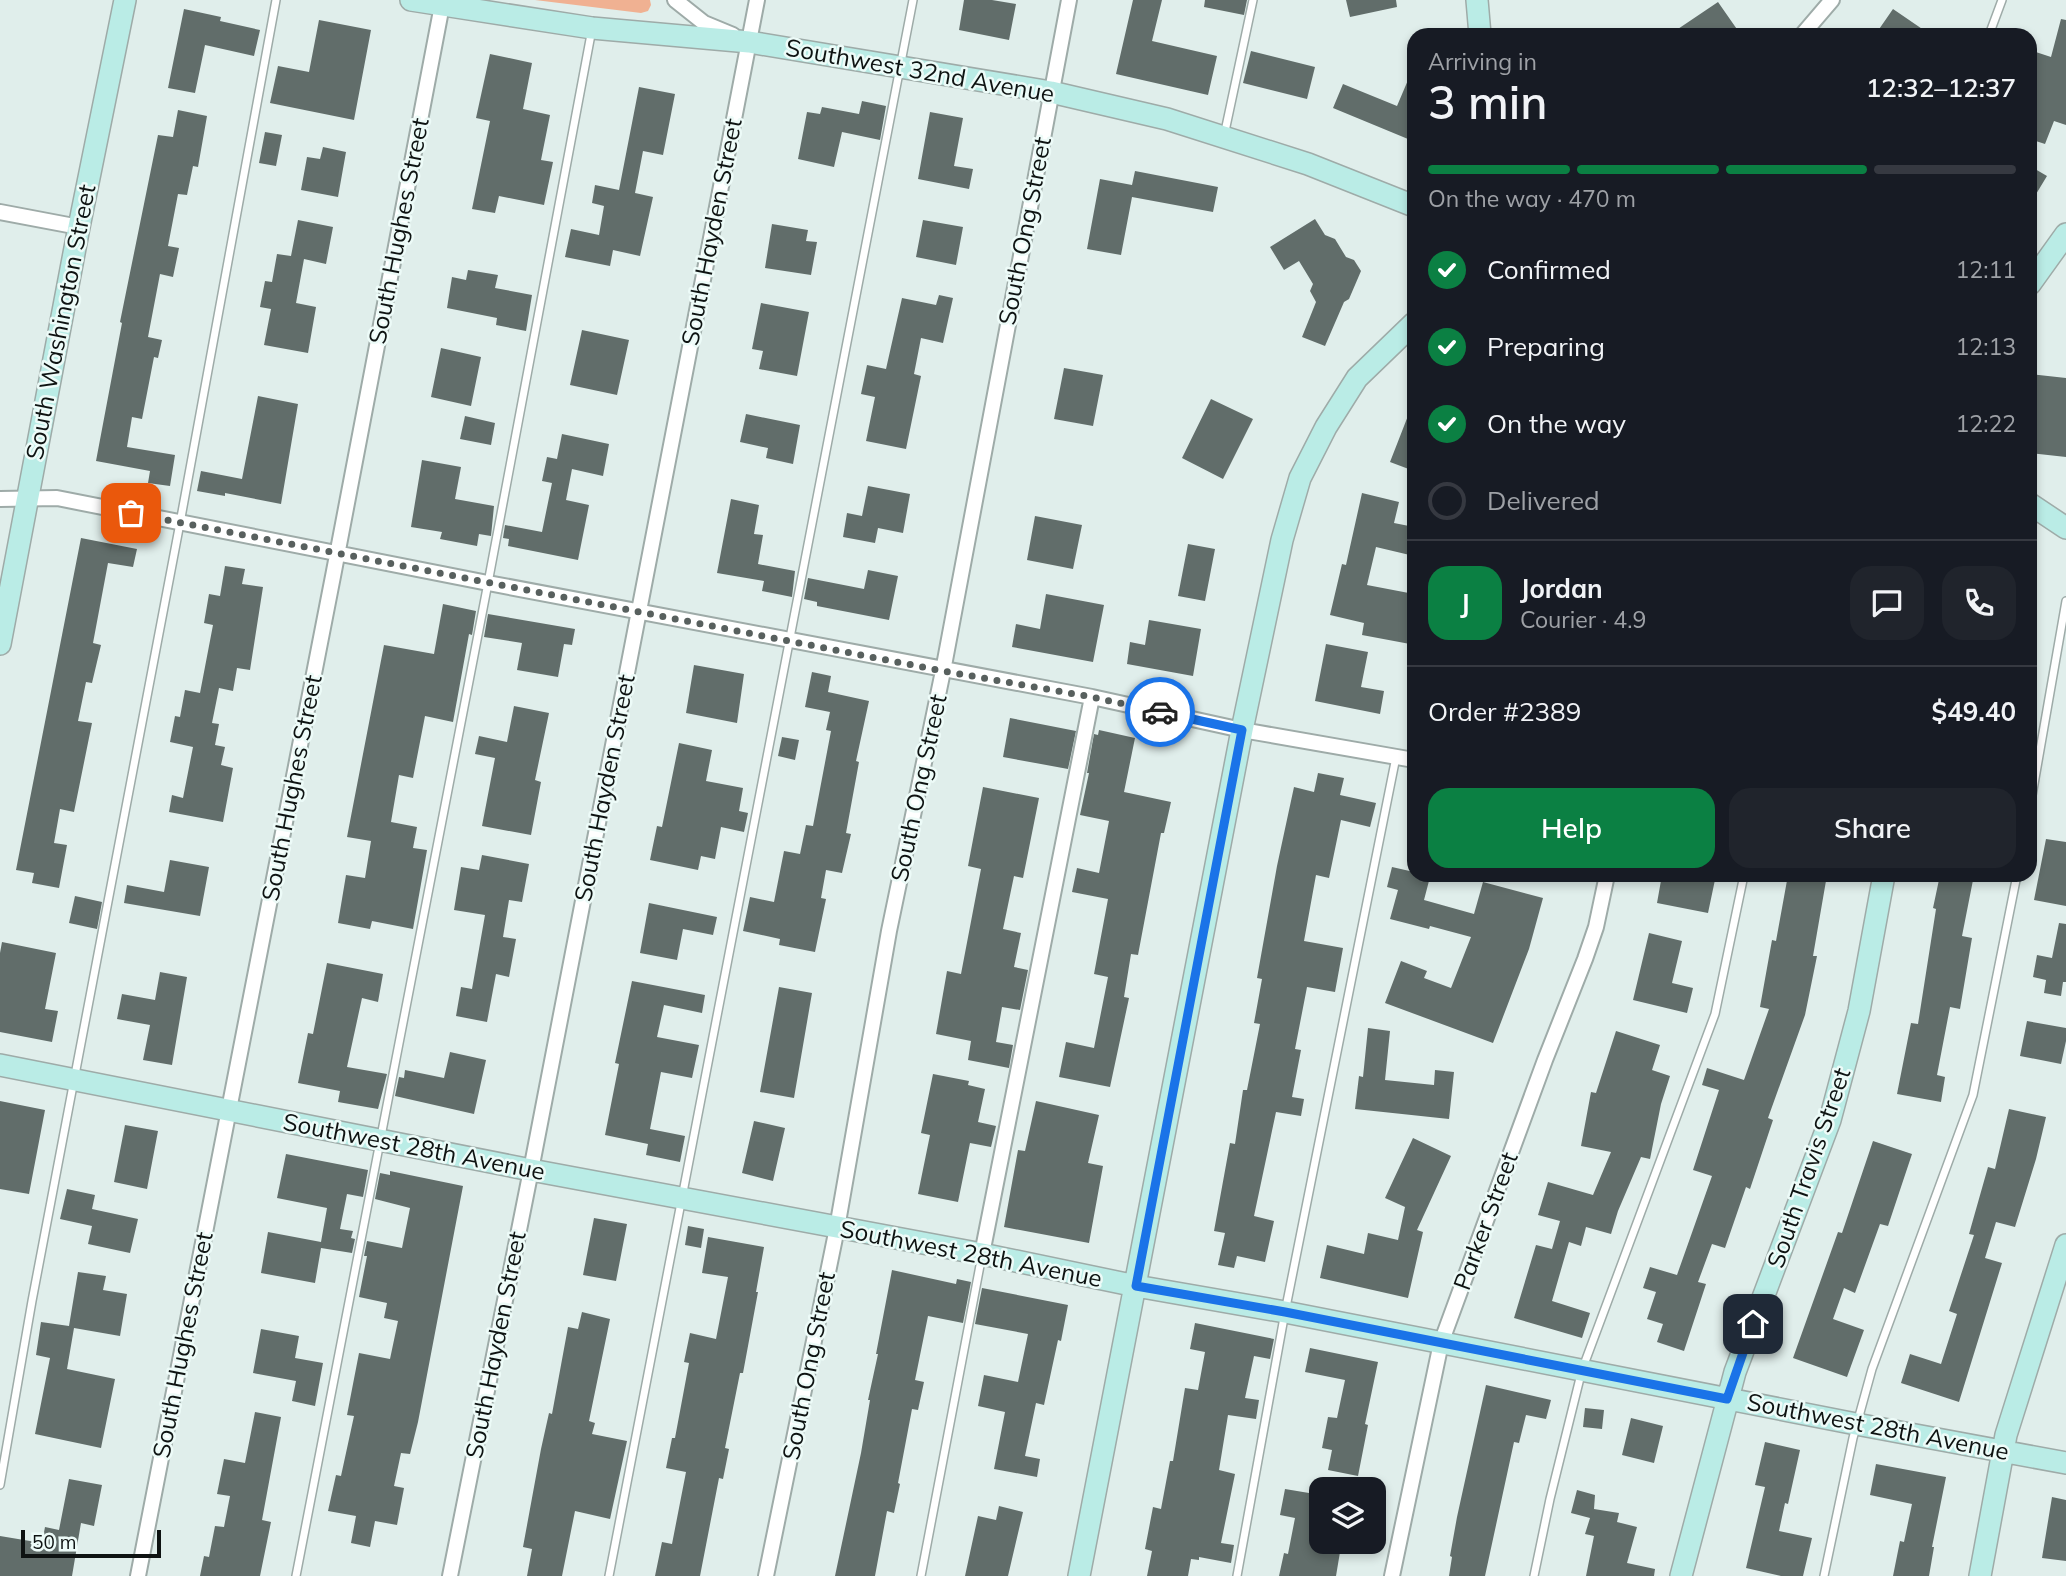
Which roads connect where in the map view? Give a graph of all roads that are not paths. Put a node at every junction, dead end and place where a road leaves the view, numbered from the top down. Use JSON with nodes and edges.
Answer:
{"nodes":[{"id":1,"x":125,"y":0,"type":"edge"},
{"id":2,"x":276,"y":0,"type":"edge"},
{"id":3,"x":411,"y":0,"type":"edge"},
{"id":4,"x":675,"y":0,"type":"edge"},
{"id":5,"x":757,"y":0,"type":"edge"},
{"id":6,"x":913,"y":0,"type":"edge"},
{"id":7,"x":1069,"y":0,"type":"edge"},
{"id":8,"x":1253,"y":0,"type":"edge"},
{"id":9,"x":1477,"y":0,"type":"edge"},
{"id":10,"x":1832,"y":0,"type":"edge"},
{"id":11,"x":2002,"y":0,"type":"edge"},
{"id":12,"x":443,"y":3,"type":"edge"},
{"id":13,"x":592,"y":28,"type":"junction"},
{"id":14,"x":1479,"y":28,"type":"edge"},
{"id":15,"x":1808,"y":28,"type":"edge"},
{"id":16,"x":1992,"y":28,"type":"edge"},
{"id":17,"x":749,"y":42,"type":"junction"},
{"id":18,"x":900,"y":67,"type":"junction"},
{"id":19,"x":1051,"y":92,"type":"junction"},
{"id":20,"x":1224,"y":137,"type":"junction"},
{"id":21,"x":1407,"y":203,"type":"edge"},
{"id":22,"x":0,"y":212,"type":"edge"},
{"id":23,"x":79,"y":227,"type":"junction"},
{"id":24,"x":2066,"y":234,"type":"edge"},
{"id":25,"x":2037,"y":274,"type":"edge"},
{"id":26,"x":1407,"y":330,"type":"edge"},
{"id":27,"x":0,"y":499,"type":"edge"},
{"id":28,"x":27,"y":499,"type":"junction"},
{"id":29,"x":2037,"y":509,"type":"edge"},
{"id":30,"x":180,"y":523,"type":"junction"},
{"id":31,"x":2066,"y":528,"type":"edge"},
{"id":32,"x":337,"y":553,"type":"junction"},
{"id":33,"x":488,"y":583,"type":"junction"},
{"id":34,"x":2066,"y":601,"type":"edge"},
{"id":35,"x":639,"y":611,"type":"junction"},
{"id":36,"x":789,"y":640,"type":"junction"},
{"id":37,"x":0,"y":644,"type":"edge"},
{"id":38,"x":943,"y":671,"type":"junction"},
{"id":39,"x":1092,"y":697,"type":"junction"},
{"id":40,"x":1242,"y":730,"type":"junction"},
{"id":41,"x":1396,"y":756,"type":"junction"},
{"id":42,"x":1407,"y":758,"type":"edge"},
{"id":43,"x":2037,"y":767,"type":"edge"},
{"id":44,"x":1605,"y":882,"type":"edge"},
{"id":45,"x":1743,"y":882,"type":"edge"},
{"id":46,"x":1883,"y":882,"type":"edge"},
{"id":47,"x":2016,"y":882,"type":"edge"},
{"id":48,"x":0,"y":1065,"type":"edge"},
{"id":49,"x":75,"y":1079,"type":"junction"},
{"id":50,"x":228,"y":1111,"type":"junction"},
{"id":51,"x":380,"y":1139,"type":"junction"},
{"id":52,"x":531,"y":1170,"type":"junction"},
{"id":53,"x":682,"y":1199,"type":"junction"},
{"id":54,"x":837,"y":1227,"type":"junction"},
{"id":55,"x":2066,"y":1245,"type":"edge"},
{"id":56,"x":982,"y":1254,"type":"junction"},
{"id":57,"x":1136,"y":1286,"type":"junction"},
{"id":58,"x":1285,"y":1312,"type":"junction"},
{"id":59,"x":1441,"y":1343,"type":"junction"},
{"id":60,"x":1582,"y":1370,"type":"junction"},
{"id":61,"x":1727,"y":1399,"type":"junction"},
{"id":62,"x":1856,"y":1424,"type":"junction"},
{"id":63,"x":2003,"y":1452,"type":"junction"},
{"id":64,"x":2066,"y":1463,"type":"edge"},
{"id":65,"x":0,"y":1485,"type":"edge"},
{"id":66,"x":138,"y":1576,"type":"edge"},
{"id":67,"x":296,"y":1576,"type":"edge"},
{"id":68,"x":450,"y":1576,"type":"edge"},
{"id":69,"x":610,"y":1576,"type":"edge"},
{"id":70,"x":766,"y":1576,"type":"edge"},
{"id":71,"x":921,"y":1576,"type":"edge"},
{"id":72,"x":1079,"y":1576,"type":"edge"},
{"id":73,"x":1237,"y":1576,"type":"edge"},
{"id":74,"x":1392,"y":1576,"type":"edge"},
{"id":75,"x":1534,"y":1576,"type":"edge"},
{"id":76,"x":1681,"y":1576,"type":"edge"},
{"id":77,"x":1824,"y":1576,"type":"edge"},
{"id":78,"x":1980,"y":1576,"type":"edge"}],
"edges":[{"from":1,"to":23,"type":"main road","name":"South Washington Street"},
{"from":2,"to":30,"type":"lane"},
{"from":3,"to":12,"type":"main road","name":"Southwest 32nd Avenue"},
{"from":4,"to":17,"type":"street"},
{"from":5,"to":17,"type":"street","name":"South Hayden Street"},
{"from":6,"to":18,"type":"lane"},
{"from":7,"to":19,"type":"street","name":"South Ong Street"},
{"from":8,"to":20,"type":"lane"},
{"from":9,"to":14,"type":"main road"},
{"from":10,"to":15,"type":"street"},
{"from":11,"to":16,"type":"lane"},
{"from":12,"to":13,"type":"main road","name":"Southwest 32nd Avenue"},
{"from":12,"to":32,"type":"street","name":"South Hughes Street"},
{"from":13,"to":17,"type":"main road","name":"Southwest 32nd Avenue"},
{"from":13,"to":33,"type":"lane"},
{"from":17,"to":18,"type":"main road","name":"Southwest 32nd Avenue"},
{"from":17,"to":35,"type":"street","name":"South Hayden Street"},
{"from":18,"to":19,"type":"main road","name":"Southwest 32nd Avenue"},
{"from":18,"to":36,"type":"lane"},
{"from":19,"to":20,"type":"main road","name":"Southwest 32nd Avenue"},
{"from":19,"to":38,"type":"street","name":"South Ong Street"},
{"from":20,"to":21,"type":"main road","name":"Southwest 32nd Avenue"},
{"from":22,"to":23,"type":"street"},
{"from":23,"to":28,"type":"main road","name":"South Washington Street"},
{"from":24,"to":25,"type":"main road"},
{"from":26,"to":40,"type":"main road"},
{"from":27,"to":28,"type":"street"},
{"from":28,"to":30,"type":"street"},
{"from":28,"to":37,"type":"main road","name":"South Washington Street"},
{"from":29,"to":31,"type":"main road"},
{"from":30,"to":32,"type":"street"},
{"from":30,"to":49,"type":"lane"},
{"from":32,"to":33,"type":"street"},
{"from":32,"to":50,"type":"street","name":"South Hughes Street"},
{"from":33,"to":35,"type":"street"},
{"from":33,"to":51,"type":"lane"},
{"from":34,"to":43,"type":"lane"},
{"from":35,"to":36,"type":"street"},
{"from":35,"to":52,"type":"street","name":"South Hayden Street"},
{"from":36,"to":38,"type":"street"},
{"from":36,"to":53,"type":"lane"},
{"from":38,"to":39,"type":"street"},
{"from":38,"to":54,"type":"street","name":"South Ong Street"},
{"from":39,"to":40,"type":"street"},
{"from":39,"to":56,"type":"street"},
{"from":40,"to":41,"type":"street"},
{"from":40,"to":57,"type":"main road"},
{"from":41,"to":42,"type":"street"},
{"from":41,"to":58,"type":"lane"},
{"from":44,"to":59,"type":"street","name":"Parker Street"},
{"from":45,"to":60,"type":"lane"},
{"from":46,"to":61,"type":"main road","name":"South Travis Street"},
{"from":47,"to":62,"type":"lane"},
{"from":48,"to":49,"type":"main road","name":"Southwest 28th Avenue"},
{"from":49,"to":50,"type":"main road","name":"Southwest 28th Avenue"},
{"from":49,"to":65,"type":"lane"},
{"from":50,"to":51,"type":"main road","name":"Southwest 28th Avenue"},
{"from":50,"to":66,"type":"street","name":"South Hughes Street"},
{"from":51,"to":52,"type":"main road","name":"Southwest 28th Avenue"},
{"from":51,"to":67,"type":"lane"},
{"from":52,"to":53,"type":"main road","name":"Southwest 28th Avenue"},
{"from":52,"to":68,"type":"street","name":"South Hayden Street"},
{"from":53,"to":54,"type":"main road","name":"Southwest 28th Avenue"},
{"from":53,"to":69,"type":"lane"},
{"from":54,"to":56,"type":"main road","name":"Southwest 28th Avenue"},
{"from":54,"to":70,"type":"street","name":"South Ong Street"},
{"from":55,"to":63,"type":"main road"},
{"from":56,"to":57,"type":"main road","name":"Southwest 28th Avenue"},
{"from":56,"to":71,"type":"lane"},
{"from":57,"to":58,"type":"main road","name":"Southwest 28th Avenue"},
{"from":57,"to":72,"type":"main road"},
{"from":58,"to":59,"type":"main road","name":"Southwest 28th Avenue"},
{"from":58,"to":73,"type":"lane"},
{"from":59,"to":60,"type":"main road","name":"Southwest 28th Avenue"},
{"from":59,"to":74,"type":"street","name":"Parker Street"},
{"from":60,"to":61,"type":"main road","name":"Southwest 28th Avenue"},
{"from":60,"to":75,"type":"lane"},
{"from":61,"to":62,"type":"main road","name":"Southwest 28th Avenue"},
{"from":61,"to":76,"type":"main road","name":"South Travis Street"},
{"from":62,"to":63,"type":"main road","name":"Southwest 28th Avenue"},
{"from":62,"to":77,"type":"lane"},
{"from":63,"to":64,"type":"main road","name":"Southwest 28th Avenue"},
{"from":63,"to":78,"type":"main road"}]}
